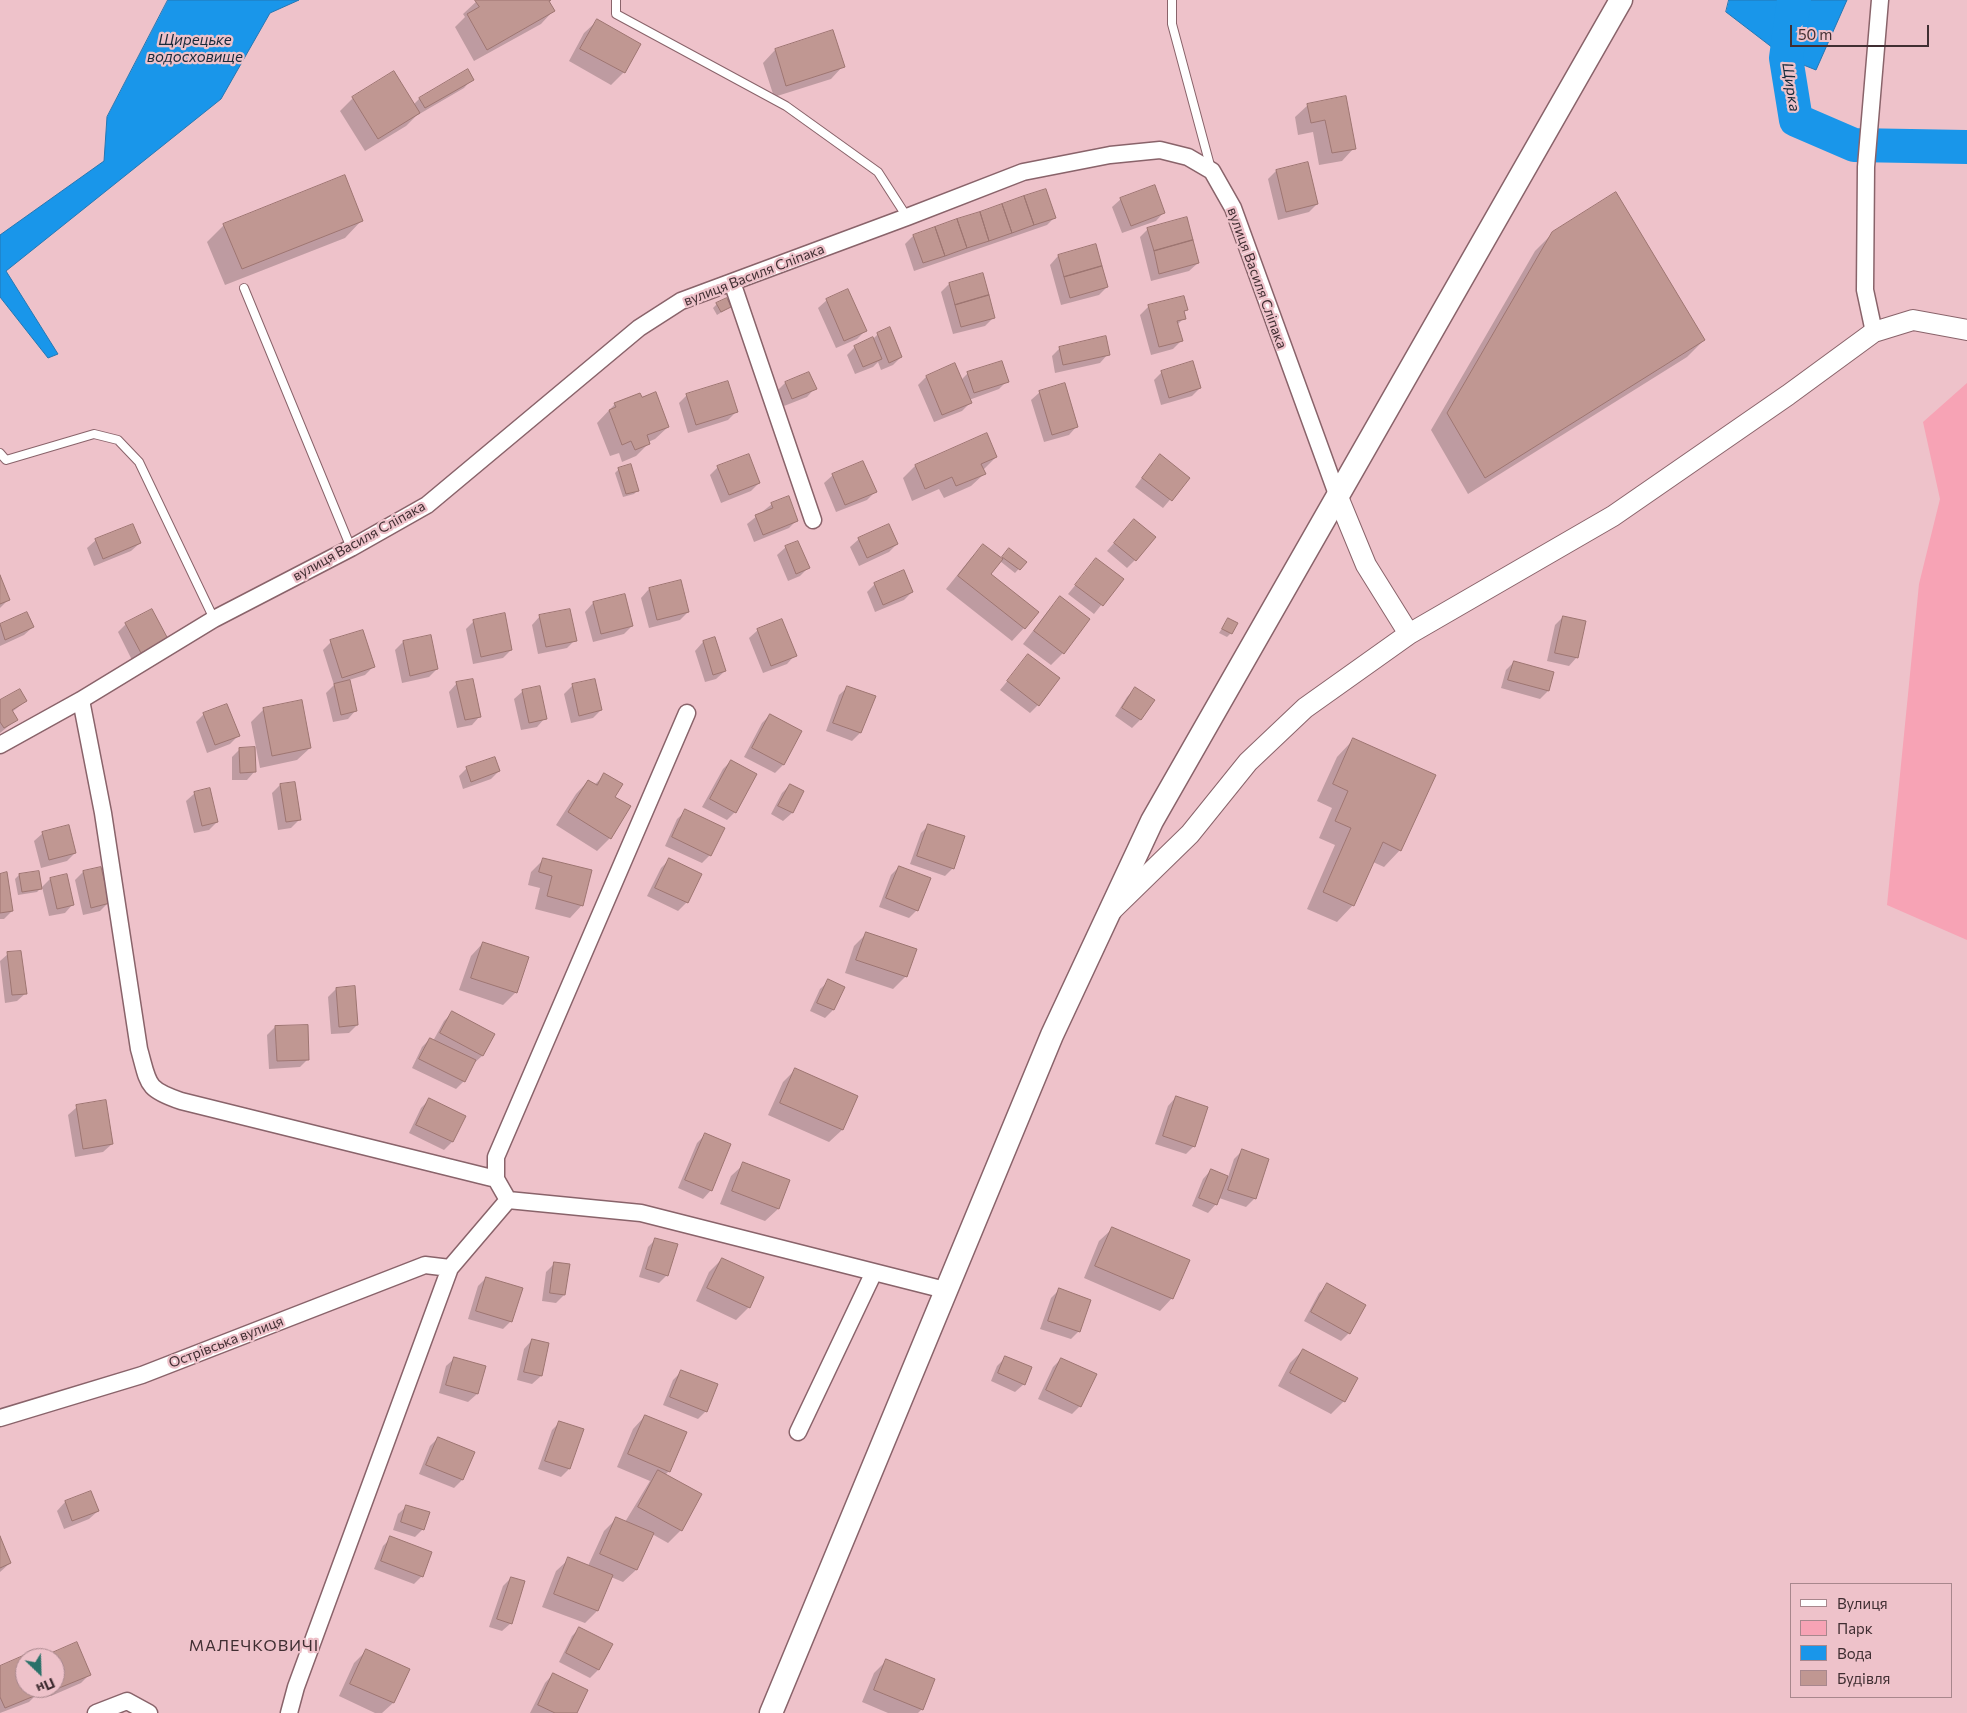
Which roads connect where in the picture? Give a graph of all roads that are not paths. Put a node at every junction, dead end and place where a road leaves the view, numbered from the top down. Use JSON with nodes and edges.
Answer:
{"nodes":[{"id":1,"x":616,"y":0,"type":"edge"},
{"id":2,"x":1172,"y":0,"type":"edge"},
{"id":3,"x":1621,"y":0,"type":"edge"},
{"id":4,"x":1880,"y":0,"type":"edge"},
{"id":5,"x":1212,"y":171,"type":"junction"},
{"id":6,"x":908,"y":217,"type":"junction"},
{"id":7,"x":732,"y":282,"type":"junction"},
{"id":8,"x":244,"y":288,"type":"dead end"},
{"id":9,"x":1967,"y":330,"type":"edge"},
{"id":10,"x":1874,"y":332,"type":"junction"},
{"id":11,"x":2,"y":458,"type":"edge"},
{"id":12,"x":1338,"y":497,"type":"junction"},
{"id":13,"x":813,"y":520,"type":"dead end"},
{"id":14,"x":351,"y":548,"type":"junction"},
{"id":15,"x":214,"y":619,"type":"junction"},
{"id":16,"x":1409,"y":634,"type":"junction"},
{"id":17,"x":81,"y":700,"type":"junction"},
{"id":18,"x":688,"y":713,"type":"dead end"},
{"id":19,"x":0,"y":745,"type":"edge"},
{"id":20,"x":1106,"y":916,"type":"junction"},
{"id":21,"x":496,"y":1179,"type":"junction"},
{"id":22,"x":508,"y":1200,"type":"junction"},
{"id":23,"x":450,"y":1268,"type":"junction"},
{"id":24,"x":874,"y":1272,"type":"junction"},
{"id":25,"x":945,"y":1290,"type":"junction"},
{"id":26,"x":0,"y":1418,"type":"edge"},
{"id":27,"x":798,"y":1432,"type":"dead end"},
{"id":28,"x":96,"y":1713,"type":"edge"},
{"id":29,"x":150,"y":1713,"type":"edge"},
{"id":30,"x":289,"y":1713,"type":"edge"},
{"id":31,"x":770,"y":1713,"type":"edge"}],
"edges":[{"from":1,"to":6,"type":"lane"},
{"from":2,"to":5,"type":"lane"},
{"from":3,"to":12,"type":"main road"},
{"from":4,"to":10,"type":"street"},
{"from":5,"to":6,"type":"street","name":"вулиця Василя Сліпака"},
{"from":5,"to":12,"type":"street","name":"вулиця Василя Сліпака"},
{"from":6,"to":7,"type":"street","name":"вулиця Василя Сліпака"},
{"from":7,"to":13,"type":"street"},
{"from":7,"to":14,"type":"street","name":"вулиця Василя Сліпака"},
{"from":8,"to":14,"type":"lane"},
{"from":9,"to":10,"type":"street"},
{"from":10,"to":16,"type":"street"},
{"from":11,"to":15,"type":"lane"},
{"from":12,"to":16,"type":"street"},
{"from":12,"to":20,"type":"main road"},
{"from":14,"to":15,"type":"street","name":"вулиця Василя Сліпака"},
{"from":15,"to":17,"type":"street","name":"вулиця Василя Сліпака"},
{"from":16,"to":20,"type":"street"},
{"from":17,"to":19,"type":"street","name":"вулиця Василя Сліпака"},
{"from":17,"to":21,"type":"street"},
{"from":18,"to":21,"type":"street"},
{"from":20,"to":25,"type":"main road"},
{"from":21,"to":22,"type":"street"},
{"from":22,"to":23,"type":"street"},
{"from":22,"to":24,"type":"street"},
{"from":23,"to":26,"type":"street","name":"Острівська вулиця"},
{"from":23,"to":30,"type":"street"},
{"from":24,"to":25,"type":"street"},
{"from":24,"to":27,"type":"street"},
{"from":25,"to":31,"type":"main road"},
{"from":28,"to":29,"type":"street"}]}
